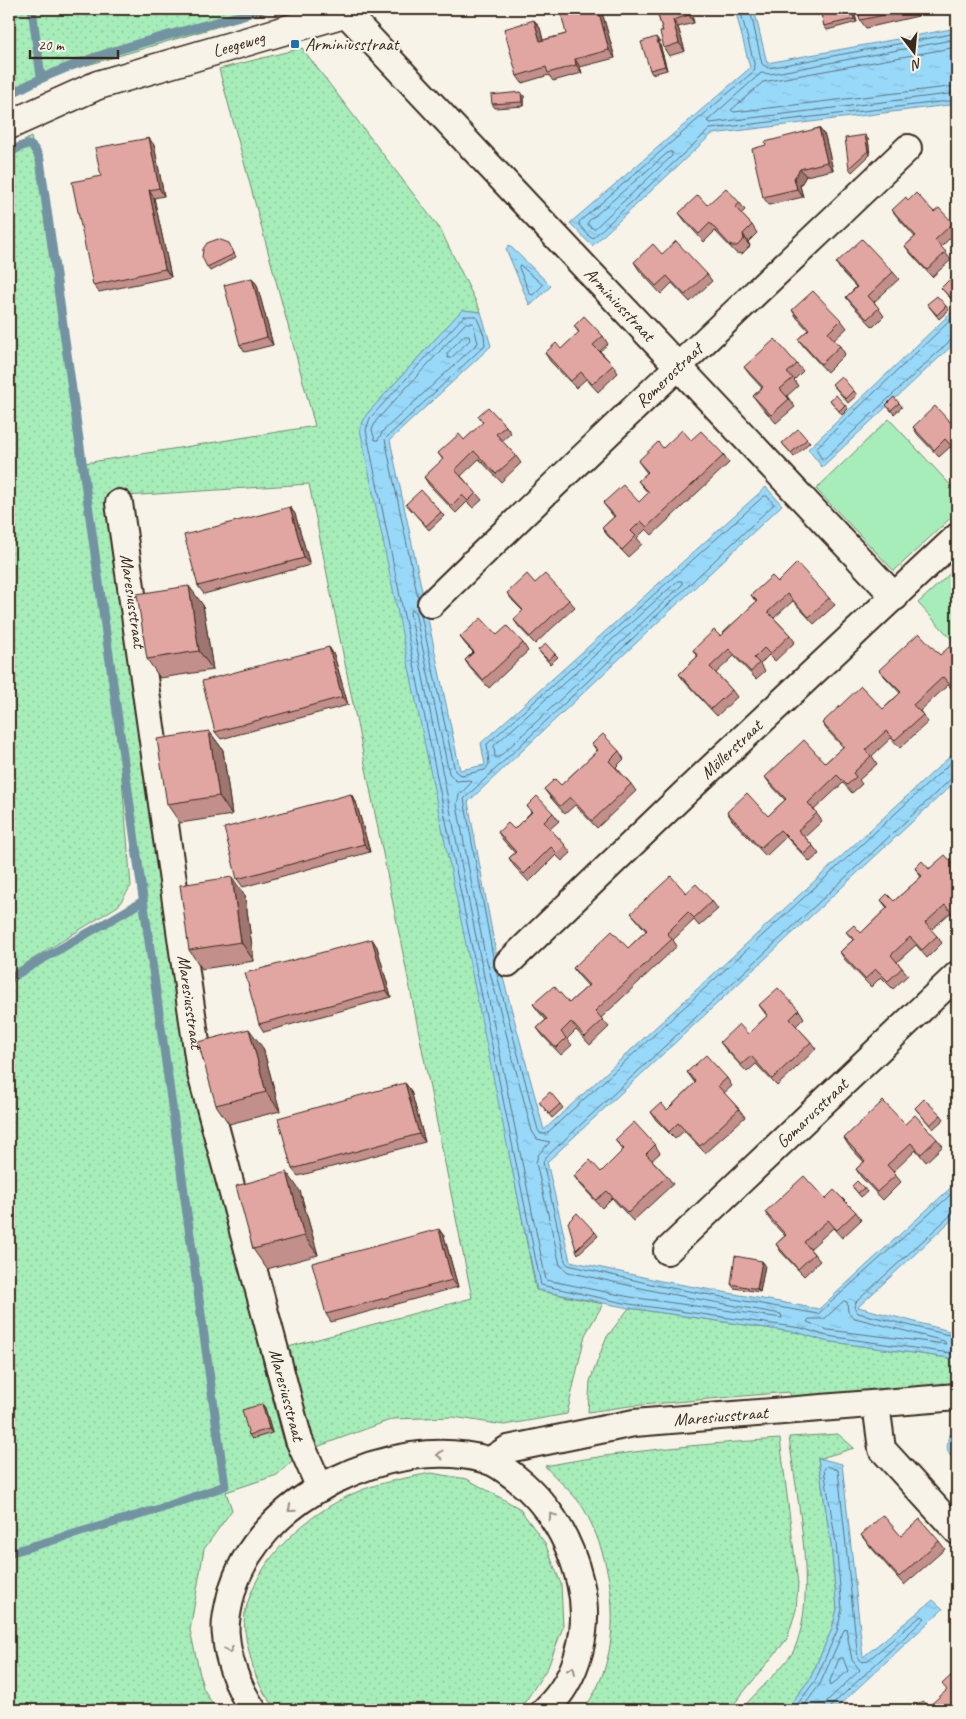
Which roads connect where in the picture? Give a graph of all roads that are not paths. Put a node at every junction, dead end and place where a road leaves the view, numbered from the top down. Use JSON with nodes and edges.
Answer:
{"nodes":[{"id":1,"x":351,"y":11,"type":"edge"},
{"id":2,"x":9,"y":125,"type":"edge"},
{"id":3,"x":908,"y":148,"type":"dead end"},
{"id":4,"x":679,"y":367,"type":"junction"},
{"id":5,"x":119,"y":503,"type":"dead end"},
{"id":6,"x":957,"y":537,"type":"edge"},
{"id":7,"x":895,"y":597,"type":"junction"},
{"id":8,"x":430,"y":604,"type":"dead end"},
{"id":9,"x":508,"y":963,"type":"dead end"},
{"id":10,"x":957,"y":974,"type":"edge"},
{"id":11,"x":667,"y":1251,"type":"dead end"},
{"id":12,"x":957,"y":1397,"type":"edge"},
{"id":13,"x":876,"y":1404,"type":"junction"},
{"id":14,"x":489,"y":1460,"type":"junction"},
{"id":15,"x":320,"y":1488,"type":"junction"},
{"id":16,"x":957,"y":1531,"type":"edge"},
{"id":17,"x":253,"y":1710,"type":"edge"},
{"id":18,"x":545,"y":1710,"type":"edge"}],
"edges":[{"from":1,"to":2,"type":"main road","name":"Leegeweg"},
{"from":1,"to":4,"type":"street","name":"Arminiusstraat"},
{"from":3,"to":4,"type":"street","name":"Romerostraat"},
{"from":4,"to":7,"type":"street","name":"Arminiusstraat"},
{"from":4,"to":8,"type":"street","name":"Romerostraat"},
{"from":5,"to":15,"type":"street","name":"Maresiusstraat"},
{"from":6,"to":7,"type":"street","name":"Möllerstraat"},
{"from":7,"to":9,"type":"street","name":"Möllerstraat"},
{"from":10,"to":11,"type":"street","name":"Gomarusstraat"},
{"from":12,"to":13,"type":"street","name":"Maresiusstraat"},
{"from":13,"to":14,"type":"street","name":"Maresiusstraat"},
{"from":13,"to":16,"type":"street"},
{"from":14,"to":15,"type":"street","one_way":true},
{"from":18,"to":14,"type":"street","one_way":true},
{"from":15,"to":17,"type":"street","one_way":true}]}
